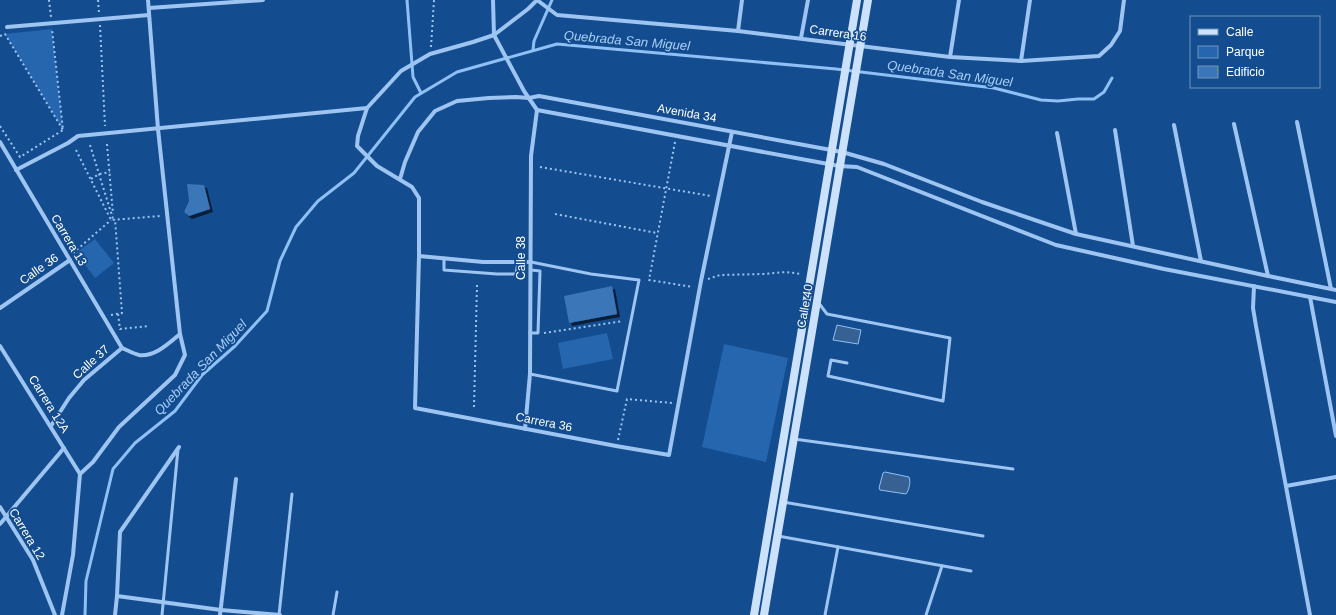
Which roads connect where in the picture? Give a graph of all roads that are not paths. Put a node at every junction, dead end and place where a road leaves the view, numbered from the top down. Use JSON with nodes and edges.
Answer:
{"nodes":[{"id":1,"x":148,"y":0,"type":"edge"},
{"id":2,"x":262,"y":0,"type":"edge"},
{"id":3,"x":494,"y":0,"type":"edge"},
{"id":4,"x":537,"y":0,"type":"edge"},
{"id":5,"x":742,"y":0,"type":"edge"},
{"id":6,"x":808,"y":0,"type":"edge"},
{"id":7,"x":857,"y":0,"type":"edge"},
{"id":8,"x":868,"y":0,"type":"edge"},
{"id":9,"x":959,"y":0,"type":"edge"},
{"id":10,"x":1030,"y":0,"type":"edge"},
{"id":11,"x":1124,"y":0,"type":"edge"},
{"id":12,"x":149,"y":8,"type":"junction"},
{"id":13,"x":149,"y":15,"type":"junction"},
{"id":14,"x":7,"y":27,"type":"dead end"},
{"id":15,"x":738,"y":31,"type":"junction"},
{"id":16,"x":494,"y":35,"type":"junction"},
{"id":17,"x":801,"y":38,"type":"junction"},
{"id":18,"x":849,"y":49,"type":"junction"},
{"id":19,"x":859,"y":51,"type":"junction"},
{"id":20,"x":950,"y":58,"type":"junction"},
{"id":21,"x":1021,"y":61,"type":"junction"},
{"id":22,"x":529,"y":98,"type":"junction"},
{"id":23,"x":367,"y":108,"type":"junction"},
{"id":24,"x":537,"y":110,"type":"junction"},
{"id":25,"x":1297,"y":122,"type":"dead end"},
{"id":26,"x":1234,"y":124,"type":"dead end"},
{"id":27,"x":1174,"y":125,"type":"dead end"},
{"id":28,"x":158,"y":129,"type":"junction"},
{"id":29,"x":1115,"y":130,"type":"dead end"},
{"id":30,"x":732,"y":132,"type":"junction"},
{"id":31,"x":1057,"y":133,"type":"dead end"},
{"id":32,"x":0,"y":142,"type":"edge"},
{"id":33,"x":728,"y":145,"type":"junction"},
{"id":34,"x":831,"y":150,"type":"junction"},
{"id":35,"x":842,"y":152,"type":"junction"},
{"id":36,"x":830,"y":164,"type":"junction"},
{"id":37,"x":839,"y":166,"type":"junction"},
{"id":38,"x":16,"y":170,"type":"junction"},
{"id":39,"x":400,"y":179,"type":"junction"},
{"id":40,"x":1076,"y":234,"type":"junction"},
{"id":41,"x":1133,"y":246,"type":"junction"},
{"id":42,"x":419,"y":256,"type":"junction"},
{"id":43,"x":444,"y":258,"type":"junction"},
{"id":44,"x":70,"y":260,"type":"junction"},
{"id":45,"x":1201,"y":261,"type":"junction"},
{"id":46,"x":518,"y":262,"type":"junction"},
{"id":47,"x":531,"y":262,"type":"junction"},
{"id":48,"x":531,"y":270,"type":"junction"},
{"id":49,"x":811,"y":275,"type":"junction"},
{"id":50,"x":1268,"y":276,"type":"junction"},
{"id":51,"x":822,"y":277,"type":"junction"},
{"id":52,"x":1254,"y":286,"type":"junction"},
{"id":53,"x":1331,"y":289,"type":"junction"},
{"id":54,"x":1336,"y":290,"type":"edge"},
{"id":55,"x":1310,"y":297,"type":"junction"},
{"id":56,"x":807,"y":299,"type":"junction"},
{"id":57,"x":818,"y":301,"type":"junction"},
{"id":58,"x":1336,"y":302,"type":"edge"},
{"id":59,"x":0,"y":308,"type":"edge"},
{"id":60,"x":530,"y":333,"type":"junction"},
{"id":61,"x":180,"y":334,"type":"junction"},
{"id":62,"x":0,"y":346,"type":"edge"},
{"id":63,"x":122,"y":348,"type":"junction"},
{"id":64,"x":847,"y":363,"type":"dead end"},
{"id":65,"x":530,"y":374,"type":"junction"},
{"id":66,"x":792,"y":389,"type":"junction"},
{"id":67,"x":802,"y":391,"type":"junction"},
{"id":68,"x":51,"y":426,"type":"junction"},
{"id":69,"x":525,"y":429,"type":"junction"},
{"id":70,"x":1336,"y":436,"type":"edge"},
{"id":71,"x":794,"y":439,"type":"junction"},
{"id":72,"x":179,"y":447,"type":"joint"},
{"id":73,"x":64,"y":448,"type":"junction"},
{"id":74,"x":1013,"y":469,"type":"dead end"},
{"id":75,"x":80,"y":474,"type":"junction"},
{"id":76,"x":1336,"y":477,"type":"edge"},
{"id":77,"x":236,"y":479,"type":"dead end"},
{"id":78,"x":1286,"y":486,"type":"junction"},
{"id":79,"x":292,"y":494,"type":"dead end"},
{"id":80,"x":774,"y":500,"type":"junction"},
{"id":81,"x":783,"y":502,"type":"junction"},
{"id":82,"x":0,"y":507,"type":"edge"},
{"id":83,"x":6,"y":517,"type":"junction"},
{"id":84,"x":0,"y":524,"type":"edge"},
{"id":85,"x":768,"y":534,"type":"junction"},
{"id":86,"x":778,"y":536,"type":"junction"},
{"id":87,"x":983,"y":536,"type":"dead end"},
{"id":88,"x":838,"y":547,"type":"junction"},
{"id":89,"x":942,"y":566,"type":"junction"},
{"id":90,"x":971,"y":571,"type":"dead end"},
{"id":91,"x":337,"y":592,"type":"dead end"},
{"id":92,"x":117,"y":596,"type":"junction"},
{"id":93,"x":164,"y":602,"type":"junction"},
{"id":94,"x":221,"y":610,"type":"junction"},
{"id":95,"x":55,"y":615,"type":"edge"},
{"id":96,"x":62,"y":615,"type":"edge"},
{"id":97,"x":115,"y":615,"type":"edge"},
{"id":98,"x":162,"y":615,"type":"edge"},
{"id":99,"x":220,"y":615,"type":"edge"},
{"id":100,"x":280,"y":615,"type":"edge"},
{"id":101,"x":333,"y":615,"type":"edge"},
{"id":102,"x":754,"y":615,"type":"edge"},
{"id":103,"x":764,"y":615,"type":"edge"},
{"id":104,"x":825,"y":615,"type":"edge"},
{"id":105,"x":926,"y":615,"type":"edge"},
{"id":106,"x":1310,"y":615,"type":"edge"}],
"edges":[{"from":1,"to":12,"type":"street"},
{"from":2,"to":12,"type":"street"},
{"from":3,"to":16,"type":"street"},
{"from":4,"to":15,"type":"street","name":"Carrera 16"},
{"from":4,"to":16,"type":"street"},
{"from":5,"to":15,"type":"street"},
{"from":6,"to":17,"type":"street"},
{"from":7,"to":18,"type":"main road","name":"Calle 40"},
{"from":8,"to":19,"type":"main road","name":"Calle 40"},
{"from":9,"to":20,"type":"street"},
{"from":10,"to":21,"type":"street"},
{"from":11,"to":21,"type":"street","name":"Carrera 16"},
{"from":12,"to":13,"type":"street"},
{"from":13,"to":14,"type":"street"},
{"from":13,"to":28,"type":"street"},
{"from":15,"to":17,"type":"street","name":"Carrera 16"},
{"from":16,"to":22,"type":"street"},
{"from":16,"to":23,"type":"street"},
{"from":17,"to":18,"type":"street","name":"Carrera 16"},
{"from":18,"to":19,"type":"street","name":"Carrera 16"},
{"from":18,"to":34,"type":"main road","name":"Calle 40"},
{"from":19,"to":20,"type":"street","name":"Carrera 16"},
{"from":19,"to":35,"type":"main road","name":"Calle 40"},
{"from":20,"to":21,"type":"street","name":"Carrera 16"},
{"from":22,"to":24,"type":"street"},
{"from":22,"to":30,"type":"street","name":"Avenida 34"},
{"from":22,"to":39,"type":"street","name":"Avenida 34"},
{"from":23,"to":28,"type":"street"},
{"from":23,"to":39,"type":"street"},
{"from":24,"to":33,"type":"street","name":"Avenida 34"},
{"from":24,"to":47,"type":"street","name":"Calle 38"},
{"from":25,"to":53,"type":"street"},
{"from":26,"to":50,"type":"street"},
{"from":27,"to":45,"type":"street"},
{"from":28,"to":38,"type":"street"},
{"from":28,"to":61,"type":"street"},
{"from":29,"to":41,"type":"street"},
{"from":30,"to":33,"type":"street"},
{"from":30,"to":34,"type":"street","name":"Avenida 34"},
{"from":31,"to":40,"type":"street"},
{"from":32,"to":38,"type":"street","name":"Carrera 13"},
{"from":33,"to":36,"type":"street","name":"Avenida 34"},
{"from":33,"to":69,"type":"street","name":"Carrera 36"},
{"from":34,"to":35,"type":"street","name":"Avenida 34"},
{"from":34,"to":36,"type":"main road","name":"Calle 40"},
{"from":35,"to":37,"type":"main road","name":"Calle 40"},
{"from":35,"to":40,"type":"street","name":"Avenida 34"},
{"from":36,"to":37,"type":"street","name":"Avenida 34"},
{"from":36,"to":49,"type":"main road","name":"Calle 40"},
{"from":37,"to":51,"type":"main road","name":"Calle 40"},
{"from":37,"to":52,"type":"street","name":"Avenida 34"},
{"from":38,"to":44,"type":"street","name":"Carrera 13"},
{"from":39,"to":42,"type":"street"},
{"from":40,"to":41,"type":"street","name":"Avenida 34"},
{"from":41,"to":45,"type":"street","name":"Avenida 34"},
{"from":42,"to":43,"type":"street"},
{"from":42,"to":69,"type":"street","name":"Carrera 36"},
{"from":43,"to":46,"type":"street"},
{"from":43,"to":46,"type":"lane"},
{"from":44,"to":59,"type":"street","name":"Calle 36"},
{"from":44,"to":63,"type":"street","name":"Carrera 13"},
{"from":45,"to":50,"type":"street","name":"Avenida 34"},
{"from":46,"to":47,"type":"street"},
{"from":47,"to":48,"type":"street","name":"Calle 38"},
{"from":47,"to":65,"type":"lane"},
{"from":48,"to":60,"type":"street","name":"Calle 38"},
{"from":48,"to":60,"type":"lane"},
{"from":49,"to":51,"type":"main road"},
{"from":49,"to":56,"type":"main road","name":"Calle 40"},
{"from":50,"to":53,"type":"street","name":"Avenida 34"},
{"from":51,"to":57,"type":"main road","name":"Calle 40"},
{"from":52,"to":55,"type":"street","name":"Avenida 34"},
{"from":52,"to":78,"type":"street"},
{"from":53,"to":54,"type":"street","name":"Avenida 34"},
{"from":55,"to":58,"type":"street","name":"Avenida 34"},
{"from":55,"to":70,"type":"street"},
{"from":56,"to":57,"type":"main road"},
{"from":56,"to":66,"type":"main road","name":"Calle 40"},
{"from":57,"to":64,"type":"lane"},
{"from":57,"to":67,"type":"main road","name":"Calle 40"},
{"from":60,"to":65,"type":"street","name":"Calle 38"},
{"from":61,"to":63,"type":"street","name":"Calle 37"},
{"from":61,"to":75,"type":"street"},
{"from":62,"to":68,"type":"street","name":"Carrera 12A"},
{"from":63,"to":68,"type":"street","name":"Calle 37"},
{"from":65,"to":69,"type":"street","name":"Calle 38"},
{"from":66,"to":67,"type":"main road"},
{"from":66,"to":80,"type":"main road","name":"Calle 40"},
{"from":67,"to":71,"type":"main road","name":"Calle 40"},
{"from":68,"to":73,"type":"street","name":"Carrera 12A"},
{"from":71,"to":74,"type":"lane"},
{"from":71,"to":81,"type":"main road","name":"Calle 40"},
{"from":72,"to":92,"type":"street"},
{"from":72,"to":93,"type":"lane"},
{"from":73,"to":75,"type":"street","name":"Carrera 12A"},
{"from":73,"to":83,"type":"street"},
{"from":75,"to":96,"type":"street"},
{"from":76,"to":78,"type":"street"},
{"from":77,"to":94,"type":"street"},
{"from":78,"to":106,"type":"street"},
{"from":79,"to":100,"type":"lane"},
{"from":80,"to":81,"type":"main road"},
{"from":80,"to":85,"type":"main road","name":"Calle 40"},
{"from":81,"to":86,"type":"main road","name":"Calle 40"},
{"from":81,"to":87,"type":"lane"},
{"from":82,"to":83,"type":"street","name":"Carrera 12"},
{"from":83,"to":84,"type":"street"},
{"from":83,"to":95,"type":"street","name":"Carrera 12"},
{"from":85,"to":86,"type":"main road"},
{"from":85,"to":102,"type":"main road","name":"Calle 40"},
{"from":86,"to":88,"type":"lane"},
{"from":86,"to":103,"type":"main road","name":"Calle 40"},
{"from":88,"to":89,"type":"lane"},
{"from":88,"to":104,"type":"lane"},
{"from":89,"to":90,"type":"lane"},
{"from":89,"to":105,"type":"lane"},
{"from":91,"to":101,"type":"lane"},
{"from":92,"to":93,"type":"street"},
{"from":92,"to":97,"type":"street"},
{"from":93,"to":94,"type":"street"},
{"from":93,"to":98,"type":"lane"},
{"from":94,"to":99,"type":"street"},
{"from":94,"to":100,"type":"street"}]}
